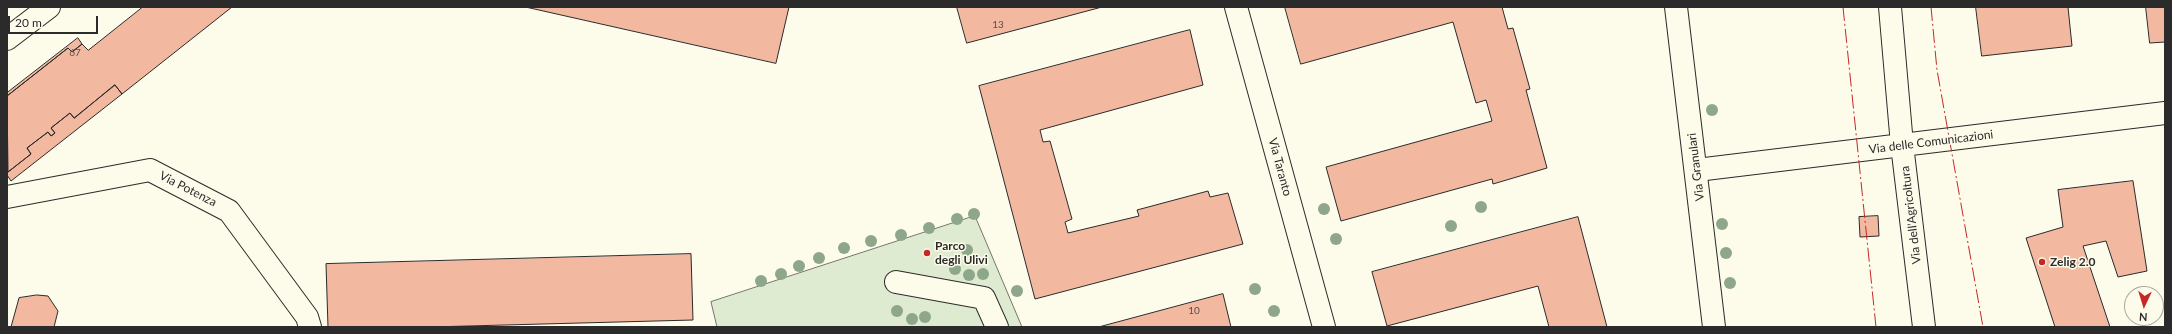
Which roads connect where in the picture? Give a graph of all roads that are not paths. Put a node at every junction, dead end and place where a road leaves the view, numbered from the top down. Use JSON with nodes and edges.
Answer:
{"nodes":[{"id":1,"x":49,"y":7,"type":"edge"},
{"id":2,"x":1236,"y":7,"type":"edge"},
{"id":3,"x":1676,"y":7,"type":"edge"},
{"id":4,"x":1890,"y":7,"type":"edge"},
{"id":5,"x":7,"y":39,"type":"edge"},
{"id":6,"x":2165,"y":114,"type":"edge"},
{"id":7,"x":1902,"y":145,"type":"junction"},
{"id":8,"x":1697,"y":170,"type":"junction"},
{"id":9,"x":7,"y":196,"type":"edge"},
{"id":10,"x":896,"y":282,"type":"dead end"},
{"id":11,"x":310,"y":327,"type":"edge"},
{"id":12,"x":997,"y":327,"type":"edge"},
{"id":13,"x":1324,"y":327,"type":"edge"},
{"id":14,"x":1714,"y":327,"type":"edge"},
{"id":15,"x":1924,"y":327,"type":"edge"}],
"edges":[{"from":1,"to":5,"type":"street"},
{"from":2,"to":13,"type":"street","name":"Via Taranto"},
{"from":3,"to":8,"type":"street","name":"Via Granulari"},
{"from":4,"to":7,"type":"street","name":"Via dell'Agricoltura"},
{"from":6,"to":7,"type":"street","name":"Via delle Comunicazioni"},
{"from":7,"to":8,"type":"street","name":"Via delle Comunicazioni"},
{"from":7,"to":15,"type":"street","name":"Via dell'Agricoltura"},
{"from":8,"to":14,"type":"street","name":"Via Granulari"},
{"from":9,"to":11,"type":"street","name":"Via Potenza"},
{"from":10,"to":12,"type":"street"}]}
